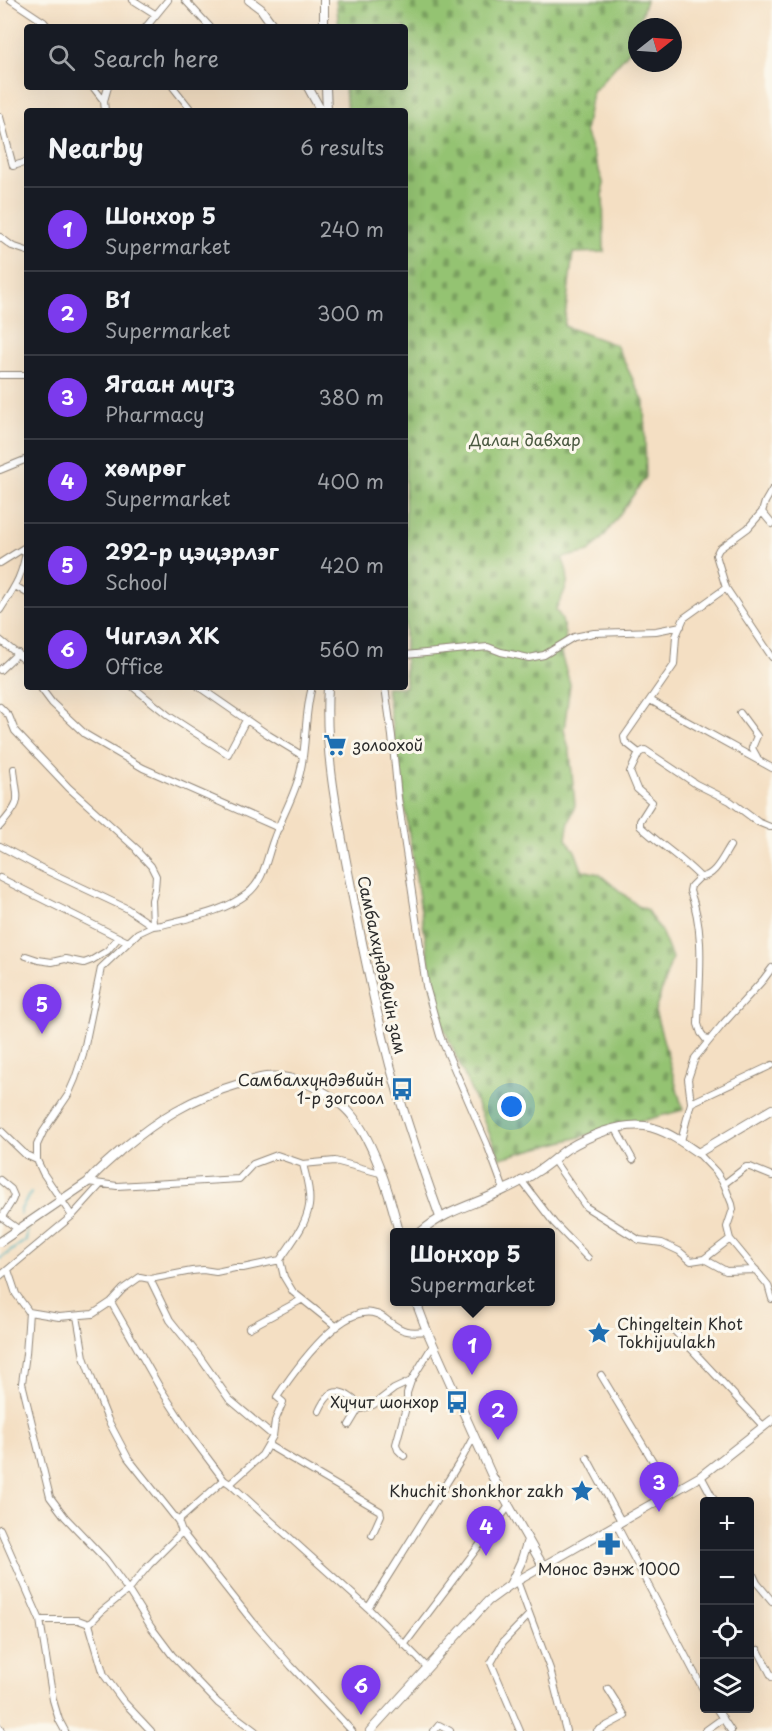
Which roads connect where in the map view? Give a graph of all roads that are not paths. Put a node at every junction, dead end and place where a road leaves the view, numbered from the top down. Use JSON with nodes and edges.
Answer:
{"nodes":[{"id":1,"x":11,"y":0,"type":"edge"},
{"id":2,"x":133,"y":0,"type":"edge"},
{"id":3,"x":168,"y":0,"type":"edge"},
{"id":4,"x":185,"y":0,"type":"edge"},
{"id":5,"x":249,"y":0,"type":"edge"},
{"id":6,"x":324,"y":0,"type":"edge"},
{"id":7,"x":155,"y":14,"type":"junction"},
{"id":8,"x":46,"y":24,"type":"edge"},
{"id":9,"x":148,"y":24,"type":"edge"},
{"id":10,"x":207,"y":24,"type":"edge"},
{"id":11,"x":272,"y":24,"type":"edge"},
{"id":12,"x":324,"y":24,"type":"edge"},
{"id":13,"x":95,"y":90,"type":"edge"},
{"id":14,"x":107,"y":90,"type":"edge"},
{"id":15,"x":175,"y":90,"type":"edge"},
{"id":16,"x":310,"y":90,"type":"edge"},
{"id":17,"x":326,"y":90,"type":"edge"},
{"id":18,"x":104,"y":101,"type":"junction"},
{"id":19,"x":105,"y":108,"type":"edge"},
{"id":20,"x":190,"y":108,"type":"edge"},
{"id":21,"x":319,"y":108,"type":"edge"},
{"id":22,"x":327,"y":108,"type":"edge"},
{"id":23,"x":0,"y":117,"type":"edge"},
{"id":24,"x":24,"y":163,"type":"edge"},
{"id":25,"x":0,"y":237,"type":"edge"},
{"id":26,"x":24,"y":250,"type":"edge"},
{"id":27,"x":0,"y":375,"type":"edge"},
{"id":28,"x":24,"y":375,"type":"edge"},
{"id":29,"x":24,"y":460,"type":"edge"},
{"id":30,"x":0,"y":470,"type":"edge"},
{"id":31,"x":772,"y":490,"type":"edge"},
{"id":32,"x":762,"y":512,"type":"junction"},
{"id":33,"x":772,"y":524,"type":"edge"},
{"id":34,"x":24,"y":548,"type":"edge"},
{"id":35,"x":0,"y":562,"type":"edge"},
{"id":36,"x":24,"y":568,"type":"edge"},
{"id":37,"x":15,"y":586,"type":"junction"},
{"id":38,"x":726,"y":588,"type":"junction"},
{"id":39,"x":24,"y":591,"type":"edge"},
{"id":40,"x":0,"y":609,"type":"edge"},
{"id":41,"x":681,"y":626,"type":"junction"},
{"id":42,"x":0,"y":640,"type":"edge"},
{"id":43,"x":18,"y":653,"type":"junction"},
{"id":44,"x":408,"y":655,"type":"edge"},
{"id":45,"x":772,"y":657,"type":"edge"},
{"id":46,"x":24,"y":659,"type":"edge"},
{"id":47,"x":0,"y":670,"type":"edge"},
{"id":48,"x":42,"y":690,"type":"edge"},
{"id":49,"x":137,"y":690,"type":"edge"},
{"id":50,"x":203,"y":690,"type":"edge"},
{"id":51,"x":311,"y":690,"type":"edge"},
{"id":52,"x":328,"y":690,"type":"edge"},
{"id":53,"x":386,"y":690,"type":"edge"},
{"id":54,"x":650,"y":700,"type":"junction"},
{"id":55,"x":0,"y":707,"type":"edge"},
{"id":56,"x":740,"y":713,"type":"dead end"},
{"id":57,"x":246,"y":720,"type":"junction"},
{"id":58,"x":639,"y":753,"type":"junction"},
{"id":59,"x":303,"y":756,"type":"junction"},
{"id":60,"x":759,"y":760,"type":"junction"},
{"id":61,"x":772,"y":768,"type":"edge"},
{"id":62,"x":14,"y":769,"type":"dead end"},
{"id":63,"x":0,"y":826,"type":"edge"},
{"id":64,"x":772,"y":827,"type":"edge"},
{"id":65,"x":279,"y":828,"type":"junction"},
{"id":66,"x":0,"y":846,"type":"edge"},
{"id":67,"x":730,"y":846,"type":"dead end"},
{"id":68,"x":700,"y":877,"type":"junction"},
{"id":69,"x":0,"y":878,"type":"edge"},
{"id":70,"x":153,"y":926,"type":"junction"},
{"id":71,"x":118,"y":938,"type":"junction"},
{"id":72,"x":128,"y":942,"type":"junction"},
{"id":73,"x":26,"y":957,"type":"dead end"},
{"id":74,"x":772,"y":968,"type":"edge"},
{"id":75,"x":708,"y":1042,"type":"junction"},
{"id":76,"x":772,"y":1065,"type":"edge"},
{"id":77,"x":691,"y":1103,"type":"junction"},
{"id":78,"x":772,"y":1109,"type":"edge"},
{"id":79,"x":616,"y":1129,"type":"junction"},
{"id":80,"x":0,"y":1130,"type":"edge"},
{"id":81,"x":681,"y":1141,"type":"junction"},
{"id":82,"x":698,"y":1153,"type":"junction"},
{"id":83,"x":37,"y":1160,"type":"junction"},
{"id":84,"x":633,"y":1160,"type":"dead end"},
{"id":85,"x":554,"y":1161,"type":"junction"},
{"id":86,"x":303,"y":1164,"type":"junction"},
{"id":87,"x":380,"y":1173,"type":"junction"},
{"id":88,"x":772,"y":1176,"type":"edge"},
{"id":89,"x":0,"y":1180,"type":"edge"},
{"id":90,"x":521,"y":1180,"type":"junction"},
{"id":91,"x":88,"y":1182,"type":"junction"},
{"id":92,"x":101,"y":1184,"type":"junction"},
{"id":93,"x":724,"y":1184,"type":"junction"},
{"id":94,"x":504,"y":1190,"type":"junction"},
{"id":95,"x":60,"y":1201,"type":"junction"},
{"id":96,"x":1,"y":1216,"type":"edge"},
{"id":97,"x":72,"y":1216,"type":"junction"},
{"id":98,"x":440,"y":1217,"type":"junction"},
{"id":99,"x":397,"y":1228,"type":"edge"},
{"id":100,"x":427,"y":1228,"type":"edge"},
{"id":101,"x":18,"y":1229,"type":"junction"},
{"id":102,"x":730,"y":1239,"type":"junction"},
{"id":103,"x":0,"y":1242,"type":"edge"},
{"id":104,"x":588,"y":1258,"type":"dead end"},
{"id":105,"x":704,"y":1259,"type":"junction"},
{"id":106,"x":280,"y":1260,"type":"junction"},
{"id":107,"x":8,"y":1270,"type":"junction"},
{"id":108,"x":756,"y":1270,"type":"junction"},
{"id":109,"x":0,"y":1276,"type":"edge"},
{"id":110,"x":150,"y":1279,"type":"junction"},
{"id":111,"x":770,"y":1285,"type":"edge"},
{"id":112,"x":772,"y":1299,"type":"edge"},
{"id":113,"x":302,"y":1300,"type":"junction"},
{"id":114,"x":111,"y":1302,"type":"junction"},
{"id":115,"x":418,"y":1306,"type":"edge"},
{"id":116,"x":29,"y":1312,"type":"junction"},
{"id":117,"x":77,"y":1316,"type":"junction"},
{"id":118,"x":668,"y":1324,"type":"dead end"},
{"id":119,"x":337,"y":1327,"type":"junction"},
{"id":120,"x":249,"y":1328,"type":"dead end"},
{"id":121,"x":427,"y":1330,"type":"junction"},
{"id":122,"x":434,"y":1345,"type":"junction"},
{"id":123,"x":602,"y":1375,"type":"dead end"},
{"id":124,"x":411,"y":1381,"type":"junction"},
{"id":125,"x":364,"y":1408,"type":"junction"},
{"id":126,"x":319,"y":1411,"type":"dead end"},
{"id":127,"x":772,"y":1420,"type":"edge"},
{"id":128,"x":349,"y":1425,"type":"dead end"},
{"id":129,"x":764,"y":1427,"type":"junction"},
{"id":130,"x":273,"y":1436,"type":"junction"},
{"id":131,"x":474,"y":1436,"type":"junction"},
{"id":132,"x":268,"y":1445,"type":"junction"},
{"id":133,"x":404,"y":1456,"type":"dead end"},
{"id":134,"x":587,"y":1458,"type":"dead end"},
{"id":135,"x":701,"y":1476,"type":"junction"},
{"id":136,"x":224,"y":1480,"type":"junction"},
{"id":137,"x":230,"y":1484,"type":"junction"},
{"id":138,"x":672,"y":1493,"type":"junction"},
{"id":139,"x":712,"y":1497,"type":"edge"},
{"id":140,"x":509,"y":1506,"type":"junction"},
{"id":141,"x":178,"y":1521,"type":"junction"},
{"id":142,"x":619,"y":1522,"type":"junction"},
{"id":143,"x":0,"y":1529,"type":"edge"},
{"id":144,"x":182,"y":1532,"type":"junction"},
{"id":145,"x":372,"y":1535,"type":"dead end"},
{"id":146,"x":528,"y":1540,"type":"junction"},
{"id":147,"x":543,"y":1566,"type":"junction"},
{"id":148,"x":754,"y":1577,"type":"edge"},
{"id":149,"x":514,"y":1583,"type":"junction"},
{"id":150,"x":128,"y":1590,"type":"junction"},
{"id":151,"x":772,"y":1601,"type":"edge"},
{"id":152,"x":368,"y":1608,"type":"junction"},
{"id":153,"x":530,"y":1615,"type":"junction"},
{"id":154,"x":40,"y":1620,"type":"junction"},
{"id":155,"x":89,"y":1624,"type":"junction"},
{"id":156,"x":404,"y":1645,"type":"junction"},
{"id":157,"x":758,"y":1650,"type":"dead end"},
{"id":158,"x":427,"y":1667,"type":"junction"},
{"id":159,"x":772,"y":1677,"type":"edge"},
{"id":160,"x":700,"y":1680,"type":"edge"},
{"id":161,"x":608,"y":1689,"type":"dead end"},
{"id":162,"x":720,"y":1713,"type":"edge"},
{"id":163,"x":723,"y":1718,"type":"junction"},
{"id":164,"x":65,"y":1731,"type":"edge"},
{"id":165,"x":151,"y":1731,"type":"edge"},
{"id":166,"x":255,"y":1731,"type":"edge"},
{"id":167,"x":352,"y":1731,"type":"edge"},
{"id":168,"x":370,"y":1731,"type":"edge"},
{"id":169,"x":434,"y":1731,"type":"edge"},
{"id":170,"x":450,"y":1731,"type":"edge"},
{"id":171,"x":520,"y":1731,"type":"edge"},
{"id":172,"x":566,"y":1731,"type":"edge"},
{"id":173,"x":597,"y":1731,"type":"edge"},
{"id":174,"x":705,"y":1731,"type":"edge"},
{"id":175,"x":731,"y":1731,"type":"edge"}],
"edges":[{"from":1,"to":8,"type":"street"},
{"from":2,"to":7,"type":"street"},
{"from":3,"to":7,"type":"street"},
{"from":4,"to":10,"type":"street"},
{"from":5,"to":11,"type":"street"},
{"from":6,"to":12,"type":"street"},
{"from":7,"to":9,"type":"street"},
{"from":13,"to":18,"type":"street"},
{"from":14,"to":18,"type":"street"},
{"from":15,"to":20,"type":"street"},
{"from":16,"to":21,"type":"street"},
{"from":17,"to":22,"type":"street"},
{"from":18,"to":19,"type":"street"},
{"from":23,"to":24,"type":"street"},
{"from":25,"to":26,"type":"street"},
{"from":27,"to":28,"type":"street"},
{"from":29,"to":30,"type":"street"},
{"from":31,"to":32,"type":"street"},
{"from":32,"to":33,"type":"street"},
{"from":32,"to":38,"type":"street"},
{"from":34,"to":35,"type":"street"},
{"from":36,"to":37,"type":"street"},
{"from":37,"to":39,"type":"street"},
{"from":37,"to":40,"type":"street"},
{"from":38,"to":41,"type":"street"},
{"from":38,"to":45,"type":"street"},
{"from":41,"to":44,"type":"street"},
{"from":41,"to":54,"type":"street"},
{"from":42,"to":43,"type":"street"},
{"from":43,"to":46,"type":"street"},
{"from":43,"to":47,"type":"street"},
{"from":48,"to":65,"type":"street"},
{"from":49,"to":57,"type":"street"},
{"from":50,"to":57,"type":"street"},
{"from":51,"to":59,"type":"street"},
{"from":52,"to":98,"type":"street","name":"Самбалхүндэвийн зам"},
{"from":53,"to":94,"type":"street"},
{"from":54,"to":58,"type":"street"},
{"from":54,"to":60,"type":"street"},
{"from":55,"to":70,"type":"street"},
{"from":56,"to":60,"type":"street"},
{"from":57,"to":59,"type":"street"},
{"from":58,"to":64,"type":"street"},
{"from":58,"to":68,"type":"street"},
{"from":59,"to":65,"type":"street"},
{"from":60,"to":61,"type":"street"},
{"from":62,"to":63,"type":"street"},
{"from":65,"to":70,"type":"street"},
{"from":66,"to":70,"type":"street"},
{"from":67,"to":68,"type":"street"},
{"from":68,"to":75,"type":"street"},
{"from":69,"to":71,"type":"street"},
{"from":70,"to":72,"type":"street"},
{"from":71,"to":72,"type":"street"},
{"from":71,"to":73,"type":"street"},
{"from":72,"to":83,"type":"street"},
{"from":74,"to":75,"type":"street"},
{"from":75,"to":77,"type":"street"},
{"from":76,"to":77,"type":"street"},
{"from":77,"to":81,"type":"street"},
{"from":78,"to":82,"type":"street"},
{"from":79,"to":81,"type":"street"},
{"from":79,"to":84,"type":"street"},
{"from":79,"to":85,"type":"street"},
{"from":80,"to":83,"type":"street"},
{"from":81,"to":82,"type":"street"},
{"from":82,"to":93,"type":"street"},
{"from":83,"to":95,"type":"street"},
{"from":85,"to":90,"type":"street"},
{"from":85,"to":105,"type":"street"},
{"from":86,"to":87,"type":"street"},
{"from":86,"to":92,"type":"street"},
{"from":86,"to":106,"type":"street"},
{"from":87,"to":91,"type":"street"},
{"from":87,"to":99,"type":"street"},
{"from":88,"to":93,"type":"street"},
{"from":89,"to":96,"type":"street"},
{"from":90,"to":94,"type":"street"},
{"from":90,"to":104,"type":"street"},
{"from":91,"to":92,"type":"street"},
{"from":91,"to":95,"type":"street"},
{"from":92,"to":97,"type":"street"},
{"from":93,"to":102,"type":"street"},
{"from":94,"to":98,"type":"street"},
{"from":95,"to":97,"type":"street"},
{"from":95,"to":101,"type":"street"},
{"from":96,"to":101,"type":"street"},
{"from":97,"to":107,"type":"street"},
{"from":98,"to":100,"type":"street"},
{"from":101,"to":103,"type":"street"},
{"from":102,"to":105,"type":"street"},
{"from":102,"to":108,"type":"street"},
{"from":105,"to":108,"type":"street"},
{"from":106,"to":110,"type":"street"},
{"from":106,"to":113,"type":"street"},
{"from":107,"to":109,"type":"street"},
{"from":107,"to":116,"type":"street"},
{"from":108,"to":111,"type":"street"},
{"from":110,"to":114,"type":"street"},
{"from":110,"to":130,"type":"street"},
{"from":111,"to":112,"type":"street"},
{"from":113,"to":119,"type":"street"},
{"from":113,"to":120,"type":"street"},
{"from":114,"to":117,"type":"street"},
{"from":114,"to":136,"type":"street"},
{"from":115,"to":121,"type":"street"},
{"from":116,"to":117,"type":"street"},
{"from":116,"to":150,"type":"street"},
{"from":117,"to":141,"type":"street"},
{"from":118,"to":129,"type":"street"},
{"from":119,"to":121,"type":"street"},
{"from":119,"to":130,"type":"street"},
{"from":121,"to":122,"type":"street"},
{"from":122,"to":124,"type":"street"},
{"from":122,"to":131,"type":"street"},
{"from":123,"to":138,"type":"street"},
{"from":124,"to":125,"type":"street"},
{"from":124,"to":133,"type":"street"},
{"from":125,"to":126,"type":"street"},
{"from":125,"to":128,"type":"street"},
{"from":127,"to":129,"type":"main road"},
{"from":129,"to":135,"type":"main road"},
{"from":130,"to":132,"type":"street"},
{"from":131,"to":140,"type":"street"},
{"from":131,"to":152,"type":"street"},
{"from":132,"to":137,"type":"street"},
{"from":132,"to":145,"type":"street"},
{"from":134,"to":142,"type":"street"},
{"from":135,"to":138,"type":"main road"},
{"from":135,"to":139,"type":"street"},
{"from":136,"to":137,"type":"street"},
{"from":136,"to":141,"type":"street"},
{"from":137,"to":152,"type":"street"},
{"from":138,"to":142,"type":"main road"},
{"from":140,"to":146,"type":"street"},
{"from":140,"to":156,"type":"street"},
{"from":141,"to":144,"type":"street"},
{"from":142,"to":147,"type":"main road"},
{"from":142,"to":160,"type":"street"},
{"from":143,"to":154,"type":"street"},
{"from":144,"to":150,"type":"street"},
{"from":144,"to":167,"type":"street"},
{"from":146,"to":147,"type":"street"},
{"from":146,"to":149,"type":"street"},
{"from":147,"to":149,"type":"main road"},
{"from":148,"to":151,"type":"street"},
{"from":149,"to":153,"type":"street"},
{"from":149,"to":158,"type":"main road"},
{"from":150,"to":155,"type":"street"},
{"from":150,"to":166,"type":"street"},
{"from":152,"to":156,"type":"street"},
{"from":153,"to":171,"type":"street"},
{"from":153,"to":172,"type":"street"},
{"from":154,"to":155,"type":"street"},
{"from":154,"to":164,"type":"street"},
{"from":155,"to":165,"type":"street"},
{"from":156,"to":158,"type":"street"},
{"from":157,"to":159,"type":"street"},
{"from":158,"to":168,"type":"main road"},
{"from":161,"to":173,"type":"street"},
{"from":162,"to":163,"type":"street"},
{"from":163,"to":174,"type":"street"},
{"from":163,"to":175,"type":"street"},
{"from":169,"to":170,"type":"street"}]}
